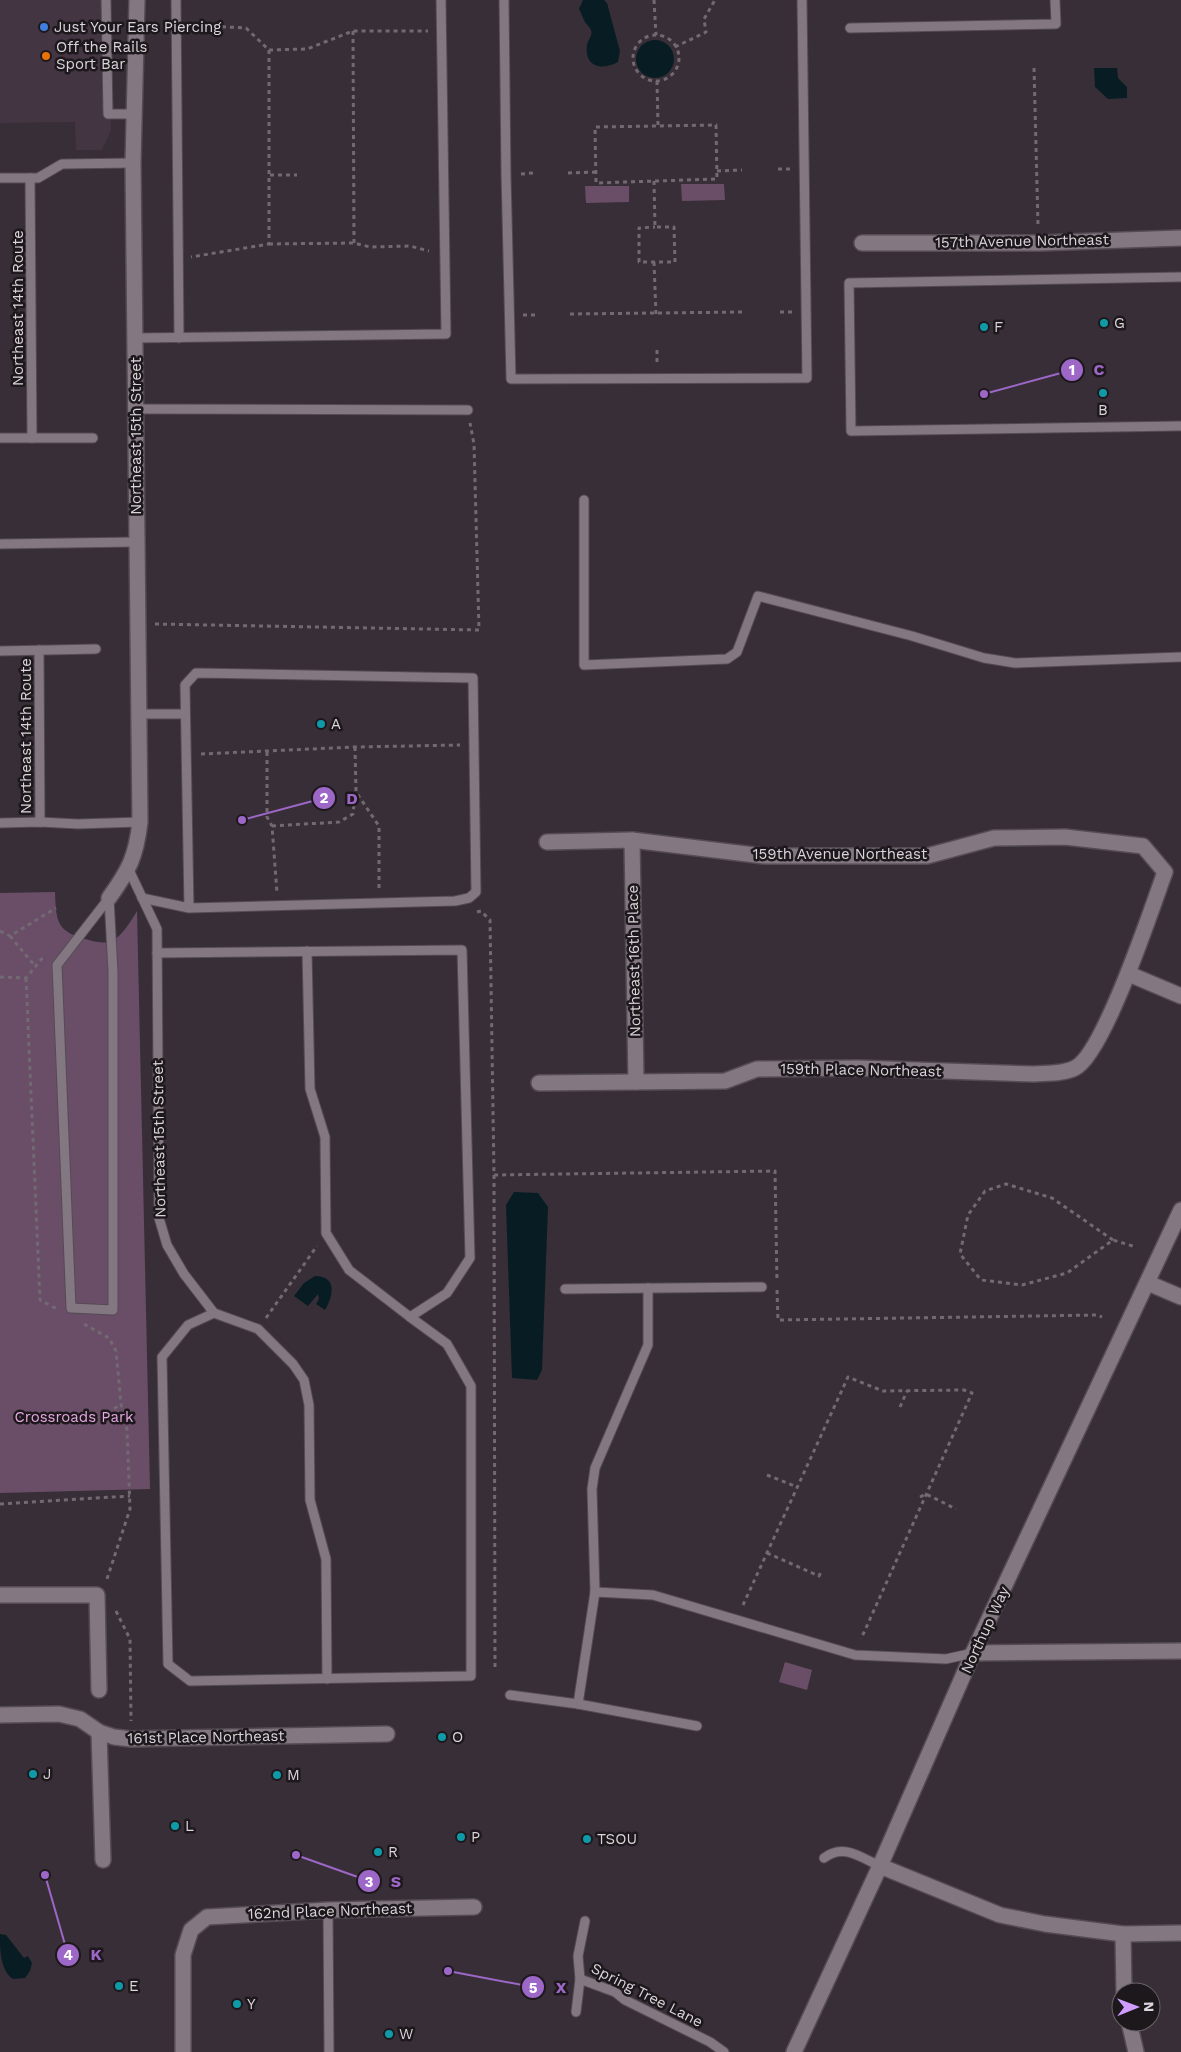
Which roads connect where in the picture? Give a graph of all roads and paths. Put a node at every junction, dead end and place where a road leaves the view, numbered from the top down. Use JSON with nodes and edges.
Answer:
{"nodes":[{"id":1,"x":106,"y":0,"type":"edge"},
{"id":2,"x":137,"y":0,"type":"edge"},
{"id":3,"x":176,"y":0,"type":"edge"},
{"id":4,"x":441,"y":0,"type":"edge"},
{"id":5,"x":504,"y":0,"type":"edge"},
{"id":6,"x":654,"y":0,"type":"edge"},
{"id":7,"x":715,"y":0,"type":"edge"},
{"id":8,"x":802,"y":0,"type":"edge"},
{"id":9,"x":1055,"y":0,"type":"edge"},
{"id":10,"x":176,"y":24,"type":"junction"},
{"id":11,"x":850,"y":28,"type":"dead end"},
{"id":12,"x":353,"y":31,"type":"junction"},
{"id":13,"x":441,"y":31,"type":"junction"},
{"id":14,"x":656,"y":35,"type":"junction"},
{"id":15,"x":675,"y":46,"type":"junction"},
{"id":16,"x":269,"y":50,"type":"junction"},
{"id":17,"x":1034,"y":68,"type":"dead end"},
{"id":18,"x":657,"y":81,"type":"junction"},
{"id":19,"x":135,"y":114,"type":"junction"},
{"id":20,"x":658,"y":126,"type":"junction"},
{"id":21,"x":133,"y":163,"type":"junction"},
{"id":22,"x":742,"y":170,"type":"dead end"},
{"id":23,"x":717,"y":171,"type":"junction"},
{"id":24,"x":596,"y":172,"type":"junction"},
{"id":25,"x":568,"y":173,"type":"dead end"},
{"id":26,"x":270,"y":175,"type":"junction"},
{"id":27,"x":298,"y":175,"type":"dead end"},
{"id":28,"x":0,"y":178,"type":"edge"},
{"id":29,"x":30,"y":178,"type":"junction"},
{"id":30,"x":654,"y":181,"type":"junction"},
{"id":31,"x":655,"y":228,"type":"junction"},
{"id":32,"x":1181,"y":238,"type":"edge"},
{"id":33,"x":354,"y":243,"type":"junction"},
{"id":34,"x":862,"y":243,"type":"dead end"},
{"id":35,"x":1039,"y":243,"type":"junction"},
{"id":36,"x":269,"y":244,"type":"junction"},
{"id":37,"x":446,"y":255,"type":"junction"},
{"id":38,"x":178,"y":260,"type":"junction"},
{"id":39,"x":654,"y":262,"type":"junction"},
{"id":40,"x":1181,"y":277,"type":"edge"},
{"id":41,"x":743,"y":312,"type":"dead end"},
{"id":42,"x":656,"y":313,"type":"junction"},
{"id":43,"x":570,"y":314,"type":"dead end"},
{"id":44,"x":135,"y":338,"type":"junction"},
{"id":45,"x":179,"y":338,"type":"junction"},
{"id":46,"x":136,"y":409,"type":"junction"},
{"id":47,"x":468,"y":410,"type":"joint"},
{"id":48,"x":1181,"y":426,"type":"edge"},
{"id":49,"x":0,"y":438,"type":"edge"},
{"id":50,"x":32,"y":438,"type":"junction"},
{"id":51,"x":93,"y":438,"type":"dead end"},
{"id":52,"x":584,"y":500,"type":"dead end"},
{"id":53,"x":136,"y":542,"type":"junction"},
{"id":54,"x":0,"y":544,"type":"edge"},
{"id":55,"x":154,"y":624,"type":"dead end"},
{"id":56,"x":96,"y":649,"type":"dead end"},
{"id":57,"x":39,"y":650,"type":"junction"},
{"id":58,"x":0,"y":651,"type":"edge"},
{"id":59,"x":1181,"y":657,"type":"edge"},
{"id":60,"x":138,"y":714,"type":"junction"},
{"id":61,"x":184,"y":714,"type":"junction"},
{"id":62,"x":474,"y":744,"type":"junction"},
{"id":63,"x":355,"y":747,"type":"junction"},
{"id":64,"x":266,"y":752,"type":"junction"},
{"id":65,"x":186,"y":754,"type":"junction"},
{"id":66,"x":356,"y":792,"type":"junction"},
{"id":67,"x":40,"y":822,"type":"junction"},
{"id":68,"x":140,"y":822,"type":"junction"},
{"id":69,"x":0,"y":823,"type":"edge"},
{"id":70,"x":272,"y":826,"type":"junction"},
{"id":71,"x":632,"y":840,"type":"junction"},
{"id":72,"x":546,"y":842,"type":"dead end"},
{"id":73,"x":129,"y":870,"type":"junction"},
{"id":74,"x":109,"y":898,"type":"junction"},
{"id":75,"x":142,"y":898,"type":"junction"},
{"id":76,"x":380,"y":904,"type":"junction"},
{"id":77,"x":277,"y":906,"type":"junction"},
{"id":78,"x":56,"y":908,"type":"dead end"},
{"id":79,"x":189,"y":908,"type":"junction"},
{"id":80,"x":471,"y":912,"type":"dead end"},
{"id":81,"x":0,"y":931,"type":"edge"},
{"id":82,"x":10,"y":936,"type":"junction"},
{"id":83,"x":307,"y":951,"type":"junction"},
{"id":84,"x":47,"y":952,"type":"dead end"},
{"id":85,"x":157,"y":952,"type":"junction"},
{"id":86,"x":34,"y":966,"type":"junction"},
{"id":87,"x":1129,"y":974,"type":"junction"},
{"id":88,"x":0,"y":977,"type":"edge"},
{"id":89,"x":1181,"y":996,"type":"edge"},
{"id":90,"x":539,"y":1082,"type":"dead end"},
{"id":91,"x":636,"y":1082,"type":"junction"},
{"id":92,"x":494,"y":1175,"type":"junction"},
{"id":93,"x":1181,"y":1210,"type":"edge"},
{"id":94,"x":326,"y":1233,"type":"junction"},
{"id":95,"x":1113,"y":1240,"type":"junction"},
{"id":96,"x":1136,"y":1247,"type":"dead end"},
{"id":97,"x":1148,"y":1283,"type":"junction"},
{"id":98,"x":762,"y":1287,"type":"dead end"},
{"id":99,"x":648,"y":1288,"type":"junction"},
{"id":100,"x":565,"y":1289,"type":"dead end"},
{"id":101,"x":1181,"y":1297,"type":"edge"},
{"id":102,"x":214,"y":1313,"type":"junction"},
{"id":103,"x":410,"y":1317,"type":"junction"},
{"id":104,"x":1102,"y":1317,"type":"dead end"},
{"id":105,"x":258,"y":1330,"type":"junction"},
{"id":106,"x":907,"y":1391,"type":"junction"},
{"id":107,"x":121,"y":1404,"type":"dead end"},
{"id":108,"x":900,"y":1408,"type":"dead end"},
{"id":109,"x":94,"y":1422,"type":"dead end"},
{"id":110,"x":767,"y":1475,"type":"dead end"},
{"id":111,"x":797,"y":1487,"type":"junction"},
{"id":112,"x":926,"y":1494,"type":"junction"},
{"id":113,"x":130,"y":1496,"type":"dead end"},
{"id":114,"x":920,"y":1496,"type":"dead end"},
{"id":115,"x":0,"y":1504,"type":"edge"},
{"id":116,"x":956,"y":1509,"type":"dead end"},
{"id":117,"x":767,"y":1553,"type":"junction"},
{"id":118,"x":821,"y":1572,"type":"dead end"},
{"id":119,"x":595,"y":1592,"type":"junction"},
{"id":120,"x":0,"y":1595,"type":"edge"},
{"id":121,"x":97,"y":1595,"type":"junction"},
{"id":122,"x":743,"y":1605,"type":"dead end"},
{"id":123,"x":861,"y":1639,"type":"dead end"},
{"id":124,"x":1181,"y":1651,"type":"edge"},
{"id":125,"x":973,"y":1652,"type":"junction"},
{"id":126,"x":495,"y":1669,"type":"dead end"},
{"id":127,"x":326,"y":1678,"type":"junction"},
{"id":128,"x":98,"y":1690,"type":"dead end"},
{"id":129,"x":510,"y":1695,"type":"dead end"},
{"id":130,"x":578,"y":1704,"type":"junction"},
{"id":131,"x":0,"y":1715,"type":"edge"},
{"id":132,"x":697,"y":1726,"type":"dead end"},
{"id":133,"x":99,"y":1732,"type":"junction"},
{"id":134,"x":387,"y":1734,"type":"dead end"},
{"id":135,"x":132,"y":1739,"type":"junction"},
{"id":136,"x":824,"y":1858,"type":"dead end"},
{"id":137,"x":103,"y":1860,"type":"dead end"},
{"id":138,"x":880,"y":1866,"type":"junction"},
{"id":139,"x":474,"y":1907,"type":"dead end"},
{"id":140,"x":328,"y":1910,"type":"junction"},
{"id":141,"x":585,"y":1921,"type":"dead end"},
{"id":142,"x":1181,"y":1933,"type":"edge"},
{"id":143,"x":1123,"y":1934,"type":"junction"},
{"id":144,"x":580,"y":1979,"type":"junction"},
{"id":145,"x":1124,"y":1982,"type":"edge"},
{"id":146,"x":576,"y":2012,"type":"dead end"},
{"id":147,"x":1131,"y":2032,"type":"edge"},
{"id":148,"x":798,"y":2051,"type":"edge"},
{"id":149,"x":184,"y":2052,"type":"edge"},
{"id":150,"x":329,"y":2052,"type":"edge"},
{"id":151,"x":724,"y":2052,"type":"edge"},
{"id":152,"x":1136,"y":2052,"type":"edge"}],
"edges":[{"from":1,"to":19,"type":"lane"},
{"from":2,"to":19,"type":"street","name":"Northeast 15th Street"},
{"from":3,"to":10,"type":"lane"},
{"from":4,"to":13,"type":"lane"},
{"from":5,"to":8,"type":"lane"},
{"from":6,"to":14,"type":"path"},
{"from":7,"to":15,"type":"path"},
{"from":9,"to":11,"type":"lane"},
{"from":10,"to":16,"type":"path"},
{"from":10,"to":38,"type":"lane"},
{"from":12,"to":13,"type":"path"},
{"from":12,"to":16,"type":"path"},
{"from":12,"to":33,"type":"path"},
{"from":13,"to":37,"type":"lane"},
{"from":14,"to":15,"type":"path"},
{"from":14,"to":18,"type":"path"},
{"from":15,"to":18,"type":"path"},
{"from":16,"to":26,"type":"path"},
{"from":17,"to":35,"type":"path"},
{"from":18,"to":20,"type":"path"},
{"from":19,"to":21,"type":"street","name":"Northeast 15th Street"},
{"from":20,"to":23,"type":"path"},
{"from":20,"to":24,"type":"path"},
{"from":21,"to":29,"type":"lane"},
{"from":21,"to":44,"type":"street","name":"Northeast 15th Street"},
{"from":22,"to":23,"type":"path"},
{"from":23,"to":30,"type":"path"},
{"from":24,"to":25,"type":"path"},
{"from":24,"to":30,"type":"path"},
{"from":26,"to":27,"type":"path"},
{"from":26,"to":36,"type":"path"},
{"from":28,"to":29,"type":"lane"},
{"from":29,"to":50,"type":"lane","name":"Northeast 14th Route"},
{"from":30,"to":31,"type":"path"},
{"from":31,"to":39,"type":"path"},
{"from":31,"to":39,"type":"path"},
{"from":32,"to":35,"type":"street","name":"157th Avenue Northeast"},
{"from":33,"to":36,"type":"path"},
{"from":33,"to":37,"type":"path"},
{"from":34,"to":35,"type":"street","name":"157th Avenue Northeast"},
{"from":36,"to":38,"type":"path"},
{"from":37,"to":45,"type":"lane"},
{"from":38,"to":45,"type":"lane"},
{"from":39,"to":42,"type":"path"},
{"from":40,"to":48,"type":"lane"},
{"from":41,"to":42,"type":"path"},
{"from":42,"to":43,"type":"path"},
{"from":44,"to":45,"type":"lane"},
{"from":44,"to":46,"type":"street","name":"Northeast 15th Street"},
{"from":46,"to":47,"type":"lane"},
{"from":46,"to":53,"type":"street","name":"Northeast 15th Street"},
{"from":47,"to":55,"type":"path"},
{"from":49,"to":50,"type":"lane"},
{"from":50,"to":51,"type":"lane"},
{"from":52,"to":59,"type":"lane"},
{"from":53,"to":54,"type":"lane"},
{"from":53,"to":60,"type":"street","name":"Northeast 15th Street"},
{"from":56,"to":57,"type":"lane"},
{"from":57,"to":58,"type":"lane"},
{"from":57,"to":67,"type":"lane","name":"Northeast 14th Route"},
{"from":60,"to":61,"type":"lane"},
{"from":60,"to":68,"type":"street","name":"Northeast 15th Street"},
{"from":61,"to":62,"type":"lane"},
{"from":61,"to":65,"type":"lane"},
{"from":62,"to":63,"type":"path"},
{"from":62,"to":76,"type":"lane"},
{"from":63,"to":64,"type":"path"},
{"from":63,"to":66,"type":"path"},
{"from":64,"to":65,"type":"path"},
{"from":64,"to":70,"type":"path"},
{"from":65,"to":79,"type":"lane"},
{"from":66,"to":70,"type":"path"},
{"from":66,"to":76,"type":"path"},
{"from":67,"to":68,"type":"lane"},
{"from":67,"to":69,"type":"lane"},
{"from":68,"to":73,"type":"street","name":"Northeast 15th Street"},
{"from":70,"to":77,"type":"path"},
{"from":71,"to":72,"type":"street","name":"159th Avenue Northeast"},
{"from":71,"to":87,"type":"street","name":"159th Avenue Northeast"},
{"from":71,"to":91,"type":"street","name":"Northeast 16th Place"},
{"from":73,"to":74,"type":"street","name":"Northeast 15th Street"},
{"from":73,"to":75,"type":"lane","name":"Northeast 15th Street"},
{"from":74,"to":74,"type":"lane"},
{"from":75,"to":79,"type":"lane"},
{"from":75,"to":85,"type":"lane","name":"Northeast 15th Street"},
{"from":76,"to":77,"type":"lane"},
{"from":77,"to":79,"type":"lane"},
{"from":78,"to":82,"type":"path"},
{"from":80,"to":92,"type":"path"},
{"from":81,"to":82,"type":"path"},
{"from":82,"to":86,"type":"path"},
{"from":83,"to":85,"type":"lane"},
{"from":83,"to":94,"type":"lane"},
{"from":83,"to":103,"type":"lane"},
{"from":84,"to":86,"type":"path"},
{"from":85,"to":102,"type":"lane","name":"Northeast 15th Street"},
{"from":86,"to":88,"type":"path"},
{"from":87,"to":89,"type":"street"},
{"from":87,"to":91,"type":"street","name":"159th Place Northeast"},
{"from":90,"to":91,"type":"street","name":"159th Place Northeast"},
{"from":92,"to":104,"type":"path"},
{"from":92,"to":126,"type":"path"},
{"from":93,"to":97,"type":"street","name":"Northup Way"},
{"from":94,"to":103,"type":"lane"},
{"from":94,"to":105,"type":"path"},
{"from":95,"to":95,"type":"path"},
{"from":95,"to":96,"type":"path"},
{"from":97,"to":101,"type":"street"},
{"from":97,"to":125,"type":"street","name":"Northup Way"},
{"from":98,"to":99,"type":"lane"},
{"from":99,"to":100,"type":"lane"},
{"from":99,"to":119,"type":"lane"},
{"from":102,"to":105,"type":"lane"},
{"from":102,"to":127,"type":"lane"},
{"from":103,"to":127,"type":"lane"},
{"from":105,"to":127,"type":"lane"},
{"from":106,"to":108,"type":"path"},
{"from":106,"to":111,"type":"path"},
{"from":106,"to":112,"type":"path"},
{"from":107,"to":109,"type":"path"},
{"from":110,"to":111,"type":"path"},
{"from":111,"to":117,"type":"path"},
{"from":112,"to":114,"type":"path"},
{"from":112,"to":116,"type":"path"},
{"from":112,"to":123,"type":"path"},
{"from":113,"to":115,"type":"path"},
{"from":117,"to":118,"type":"path"},
{"from":117,"to":122,"type":"path"},
{"from":119,"to":125,"type":"lane"},
{"from":119,"to":130,"type":"lane"},
{"from":120,"to":121,"type":"street"},
{"from":121,"to":128,"type":"street"},
{"from":121,"to":135,"type":"path"},
{"from":124,"to":125,"type":"street"},
{"from":125,"to":138,"type":"street","name":"Northup Way"},
{"from":129,"to":130,"type":"lane"},
{"from":130,"to":132,"type":"lane"},
{"from":131,"to":133,"type":"street","name":"161st Place Northeast"},
{"from":133,"to":135,"type":"street","name":"161st Place Northeast"},
{"from":133,"to":137,"type":"street"},
{"from":134,"to":135,"type":"street","name":"161st Place Northeast"},
{"from":136,"to":138,"type":"lane"},
{"from":138,"to":143,"type":"street"},
{"from":138,"to":148,"type":"street","name":"Northup Way"},
{"from":139,"to":140,"type":"street","name":"162nd Place Northeast"},
{"from":140,"to":149,"type":"street","name":"162nd Place Northeast"},
{"from":140,"to":150,"type":"lane"},
{"from":141,"to":144,"type":"lane","name":"Spring Tree Lane"},
{"from":142,"to":143,"type":"street"},
{"from":143,"to":145,"type":"street"},
{"from":144,"to":146,"type":"lane"},
{"from":144,"to":151,"type":"lane","name":"Spring Tree Lane"},
{"from":147,"to":152,"type":"street"}]}
